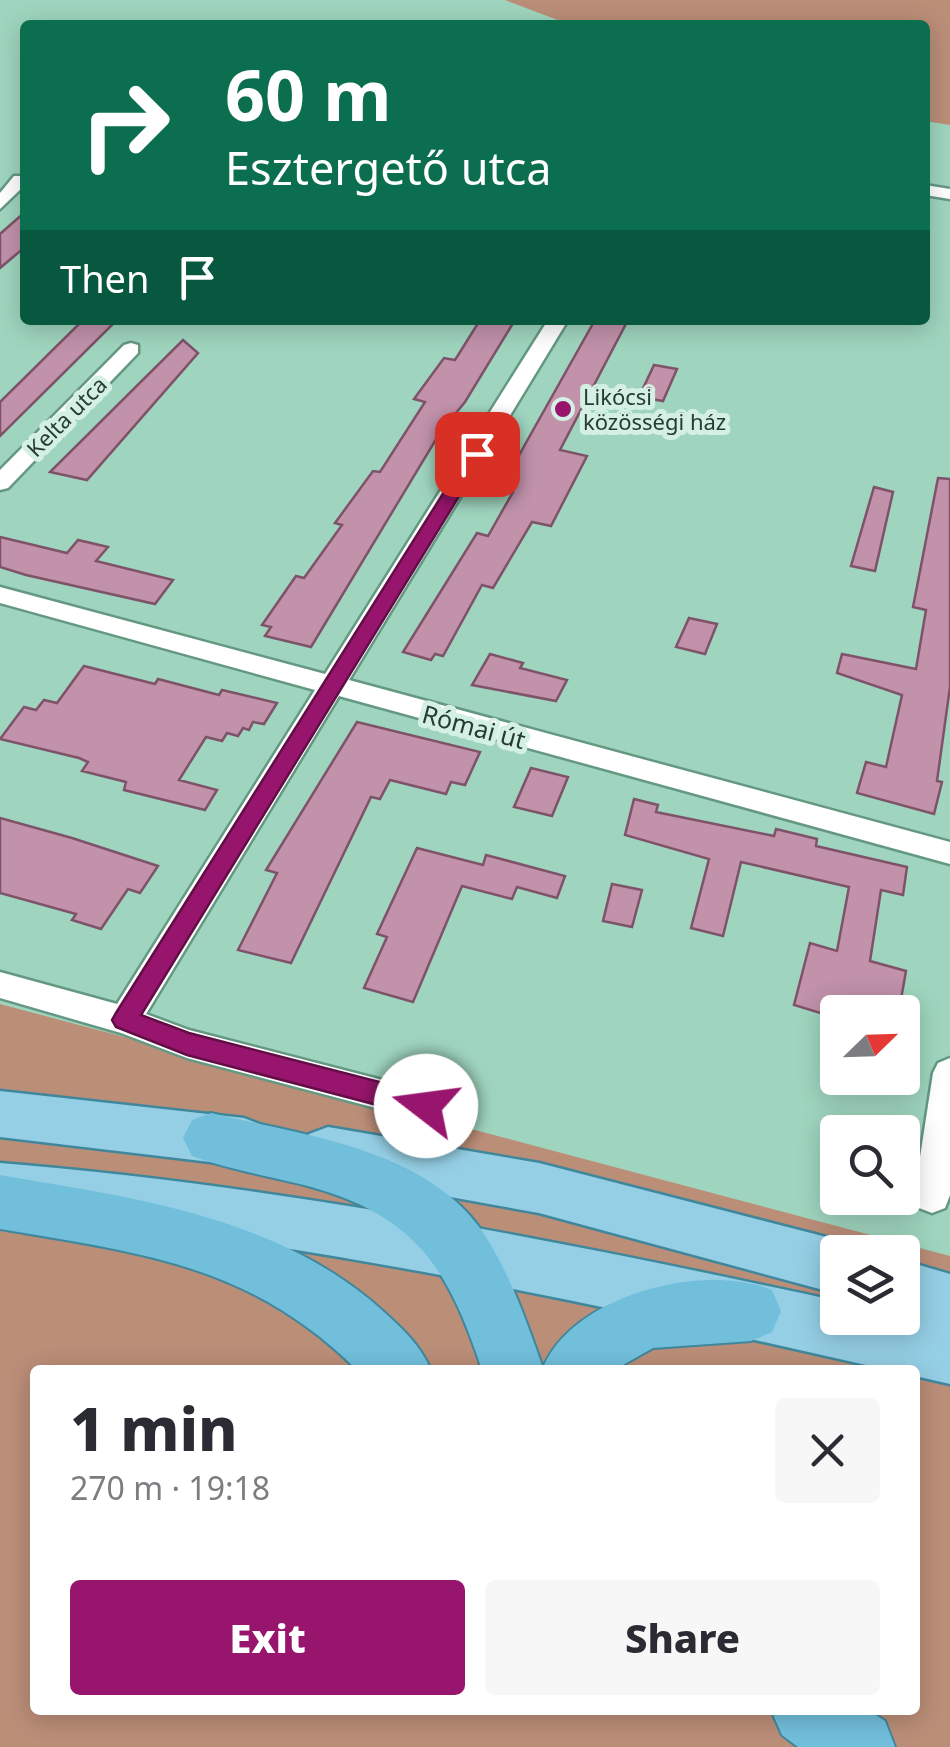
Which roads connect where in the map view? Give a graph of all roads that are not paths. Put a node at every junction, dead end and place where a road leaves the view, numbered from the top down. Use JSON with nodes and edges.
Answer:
{"nodes":[{"id":1,"x":20,"y":180,"type":"dead end"},
{"id":2,"x":0,"y":204,"type":"edge"},
{"id":3,"x":555,"y":325,"type":"edge"},
{"id":4,"x":131,"y":350,"type":"dead end"},
{"id":5,"x":0,"y":482,"type":"edge"},
{"id":6,"x":0,"y":594,"type":"edge"},
{"id":7,"x":334,"y":689,"type":"junction"},
{"id":8,"x":950,"y":853,"type":"edge"},
{"id":9,"x":0,"y":985,"type":"edge"},
{"id":10,"x":125,"y":1020,"type":"junction"},
{"id":11,"x":950,"y":1073,"type":"edge"},
{"id":12,"x":426,"y":1106,"type":"dead end"},
{"id":13,"x":0,"y":1114,"type":"edge"},
{"id":14,"x":211,"y":1138,"type":"junction"},
{"id":15,"x":0,"y":1188,"type":"edge"},
{"id":16,"x":932,"y":1196,"type":"dead end"},
{"id":17,"x":0,"y":1202,"type":"edge"},
{"id":18,"x":460,"y":1251,"type":"junction"},
{"id":19,"x":820,"y":1262,"type":"edge"},
{"id":20,"x":920,"y":1293,"type":"edge"},
{"id":21,"x":950,"y":1302,"type":"edge"},
{"id":22,"x":751,"y":1311,"type":"junction"},
{"id":23,"x":950,"y":1356,"type":"edge"},
{"id":24,"x":395,"y":1365,"type":"edge"},
{"id":25,"x":511,"y":1365,"type":"edge"},
{"id":26,"x":577,"y":1365,"type":"edge"},
{"id":27,"x":814,"y":1715,"type":"edge"},
{"id":28,"x":859,"y":1747,"type":"edge"}],
"edges":[{"from":1,"to":2,"type":"street"},
{"from":3,"to":7,"type":"street"},
{"from":4,"to":5,"type":"street","name":"Kelta utca"},
{"from":6,"to":7,"type":"street","name":"Római út"},
{"from":7,"to":8,"type":"street","name":"Római út"},
{"from":7,"to":10,"type":"street"},
{"from":9,"to":10,"type":"street"},
{"from":10,"to":12,"type":"street"},
{"from":11,"to":16,"type":"street"},
{"from":13,"to":14,"type":"main road"},
{"from":14,"to":18,"type":"highway"},
{"from":14,"to":19,"type":"main road"},
{"from":15,"to":18,"type":"main road"},
{"from":17,"to":24,"type":"highway"},
{"from":18,"to":22,"type":"main road"},
{"from":18,"to":25,"type":"highway"},
{"from":20,"to":21,"type":"main road"},
{"from":22,"to":23,"type":"main road"},
{"from":22,"to":26,"type":"highway"},
{"from":27,"to":28,"type":"highway"}]}
